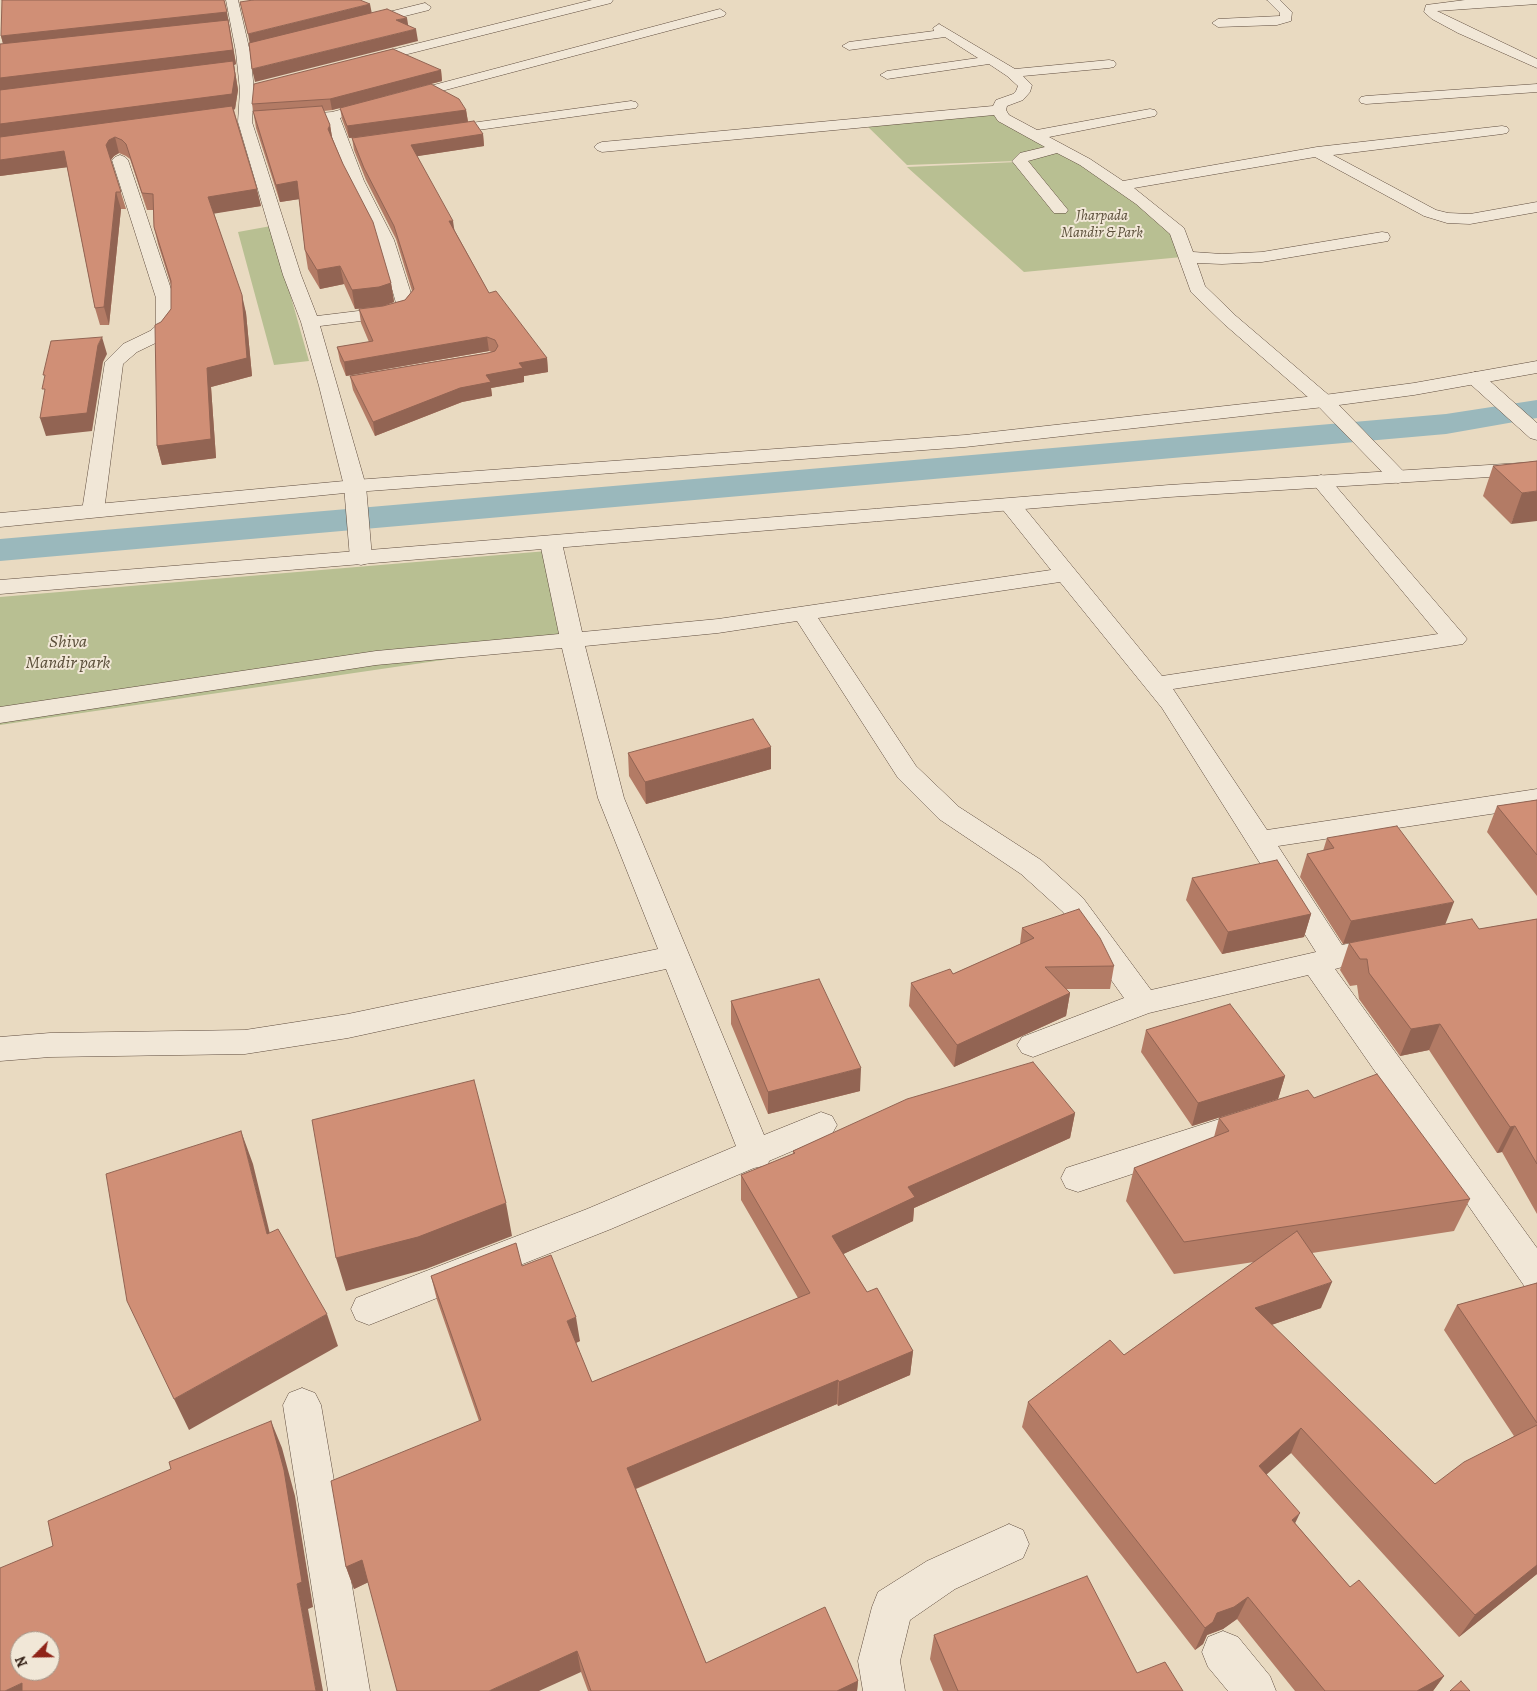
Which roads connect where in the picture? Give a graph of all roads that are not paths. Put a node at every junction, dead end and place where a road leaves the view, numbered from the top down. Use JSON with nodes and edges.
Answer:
{"nodes":[{"id":1,"x":607,"y":0,"type":"edge"},
{"id":2,"x":1273,"y":0,"type":"edge"},
{"id":3,"x":1537,"y":0,"type":"edge"},
{"id":4,"x":236,"y":5,"type":"edge"},
{"id":5,"x":425,"y":7,"type":"dead end"},
{"id":6,"x":720,"y":13,"type":"dead end"},
{"id":7,"x":1218,"y":23,"type":"dead end"},
{"id":8,"x":349,"y":26,"type":"edge"},
{"id":9,"x":849,"y":46,"type":"dead end"},
{"id":10,"x":990,"y":60,"type":"junction"},
{"id":11,"x":1109,"y":64,"type":"dead end"},
{"id":12,"x":1537,"y":64,"type":"edge"},
{"id":13,"x":348,"y":66,"type":"edge"},
{"id":14,"x":1012,"y":74,"type":"junction"},
{"id":15,"x":887,"y":75,"type":"dead end"},
{"id":16,"x":1537,"y":88,"type":"edge"},
{"id":17,"x":1366,"y":100,"type":"dead end"},
{"id":18,"x":631,"y":105,"type":"dead end"},
{"id":19,"x":999,"y":110,"type":"junction"},
{"id":20,"x":1150,"y":113,"type":"dead end"},
{"id":21,"x":332,"y":116,"type":"junction"},
{"id":22,"x":225,"y":117,"type":"edge"},
{"id":23,"x":248,"y":120,"type":"junction"},
{"id":24,"x":274,"y":120,"type":"edge"},
{"id":25,"x":1502,"y":130,"type":"dead end"},
{"id":26,"x":426,"y":133,"type":"edge"},
{"id":27,"x":1034,"y":134,"type":"junction"},
{"id":28,"x":360,"y":142,"type":"edge"},
{"id":29,"x":341,"y":145,"type":"junction"},
{"id":30,"x":602,"y":147,"type":"dead end"},
{"id":31,"x":1058,"y":148,"type":"junction"},
{"id":32,"x":1317,"y":152,"type":"junction"},
{"id":33,"x":120,"y":160,"type":"dead end"},
{"id":34,"x":1121,"y":186,"type":"junction"},
{"id":35,"x":1537,"y":207,"type":"edge"},
{"id":36,"x":1060,"y":210,"type":"dead end"},
{"id":37,"x":1382,"y":237,"type":"dead end"},
{"id":38,"x":1188,"y":257,"type":"junction"},
{"id":39,"x":310,"y":322,"type":"junction"},
{"id":40,"x":1537,"y":367,"type":"edge"},
{"id":41,"x":1475,"y":378,"type":"junction"},
{"id":42,"x":1324,"y":402,"type":"junction"},
{"id":43,"x":1537,"y":434,"type":"edge"},
{"id":44,"x":1537,"y":468,"type":"edge"},
{"id":45,"x":1398,"y":477,"type":"junction"},
{"id":46,"x":1321,"y":481,"type":"junction"},
{"id":47,"x":355,"y":486,"type":"junction"},
{"id":48,"x":1010,"y":505,"type":"junction"},
{"id":49,"x":93,"y":511,"type":"junction"},
{"id":50,"x":0,"y":520,"type":"edge"},
{"id":51,"x":551,"y":543,"type":"junction"},
{"id":52,"x":361,"y":557,"type":"junction"},
{"id":53,"x":1067,"y":574,"type":"junction"},
{"id":54,"x":0,"y":587,"type":"edge"},
{"id":55,"x":803,"y":613,"type":"junction"},
{"id":56,"x":572,"y":641,"type":"junction"},
{"id":57,"x":1156,"y":684,"type":"junction"},
{"id":58,"x":0,"y":714,"type":"edge"},
{"id":59,"x":1537,"y":798,"type":"edge"},
{"id":60,"x":1259,"y":840,"type":"junction"},
{"id":61,"x":1373,"y":950,"type":"edge"},
{"id":62,"x":675,"y":956,"type":"junction"},
{"id":63,"x":1325,"y":960,"type":"junction"},
{"id":64,"x":1144,"y":1003,"type":"junction"},
{"id":65,"x":1033,"y":1045,"type":"dead end"},
{"id":66,"x":0,"y":1049,"type":"edge"},
{"id":67,"x":1274,"y":1115,"type":"edge"},
{"id":68,"x":821,"y":1125,"type":"dead end"},
{"id":69,"x":756,"y":1154,"type":"junction"},
{"id":70,"x":1078,"y":1178,"type":"dead end"},
{"id":71,"x":1537,"y":1276,"type":"edge"},
{"id":72,"x":369,"y":1309,"type":"dead end"},
{"id":73,"x":302,"y":1405,"type":"dead end"},
{"id":74,"x":1009,"y":1544,"type":"dead end"},
{"id":75,"x":1223,"y":1652,"type":"dead end"},
{"id":76,"x":349,"y":1691,"type":"edge"},
{"id":77,"x":884,"y":1691,"type":"edge"},
{"id":78,"x":1255,"y":1691,"type":"edge"}],
"edges":[{"from":1,"to":13,"type":"street"},
{"from":2,"to":7,"type":"street"},
{"from":3,"to":12,"type":"street"},
{"from":4,"to":23,"type":"street"},
{"from":5,"to":8,"type":"street"},
{"from":6,"to":21,"type":"street"},
{"from":9,"to":10,"type":"street"},
{"from":10,"to":14,"type":"street"},
{"from":10,"to":15,"type":"street"},
{"from":11,"to":14,"type":"street"},
{"from":14,"to":19,"type":"street"},
{"from":16,"to":17,"type":"street"},
{"from":18,"to":26,"type":"street"},
{"from":19,"to":27,"type":"street"},
{"from":19,"to":30,"type":"street"},
{"from":20,"to":27,"type":"street"},
{"from":21,"to":24,"type":"street"},
{"from":21,"to":29,"type":"street"},
{"from":22,"to":23,"type":"street"},
{"from":23,"to":39,"type":"street"},
{"from":25,"to":32,"type":"street"},
{"from":27,"to":31,"type":"street"},
{"from":28,"to":29,"type":"street"},
{"from":29,"to":39,"type":"street"},
{"from":31,"to":34,"type":"street"},
{"from":31,"to":36,"type":"street"},
{"from":32,"to":34,"type":"street"},
{"from":32,"to":35,"type":"street"},
{"from":33,"to":49,"type":"street"},
{"from":34,"to":38,"type":"street"},
{"from":37,"to":38,"type":"street"},
{"from":38,"to":42,"type":"street"},
{"from":39,"to":47,"type":"street"},
{"from":40,"to":41,"type":"street"},
{"from":41,"to":42,"type":"street"},
{"from":41,"to":43,"type":"street"},
{"from":42,"to":45,"type":"street"},
{"from":42,"to":47,"type":"street"},
{"from":44,"to":45,"type":"street"},
{"from":45,"to":46,"type":"street"},
{"from":46,"to":48,"type":"street"},
{"from":46,"to":57,"type":"street"},
{"from":47,"to":49,"type":"street"},
{"from":47,"to":52,"type":"street"},
{"from":48,"to":51,"type":"street"},
{"from":48,"to":53,"type":"street"},
{"from":49,"to":50,"type":"street"},
{"from":51,"to":52,"type":"street"},
{"from":51,"to":56,"type":"street"},
{"from":52,"to":54,"type":"street"},
{"from":53,"to":55,"type":"street"},
{"from":53,"to":57,"type":"street"},
{"from":55,"to":56,"type":"street"},
{"from":55,"to":64,"type":"street"},
{"from":56,"to":58,"type":"street"},
{"from":56,"to":62,"type":"street"},
{"from":57,"to":60,"type":"street"},
{"from":59,"to":60,"type":"street"},
{"from":60,"to":63,"type":"street"},
{"from":61,"to":63,"type":"street"},
{"from":62,"to":66,"type":"street"},
{"from":62,"to":69,"type":"street"},
{"from":63,"to":64,"type":"street"},
{"from":63,"to":71,"type":"street"},
{"from":64,"to":65,"type":"street"},
{"from":67,"to":70,"type":"street"},
{"from":68,"to":69,"type":"street"},
{"from":69,"to":72,"type":"street"},
{"from":73,"to":76,"type":"street"},
{"from":74,"to":77,"type":"street"},
{"from":75,"to":78,"type":"street"}]}
